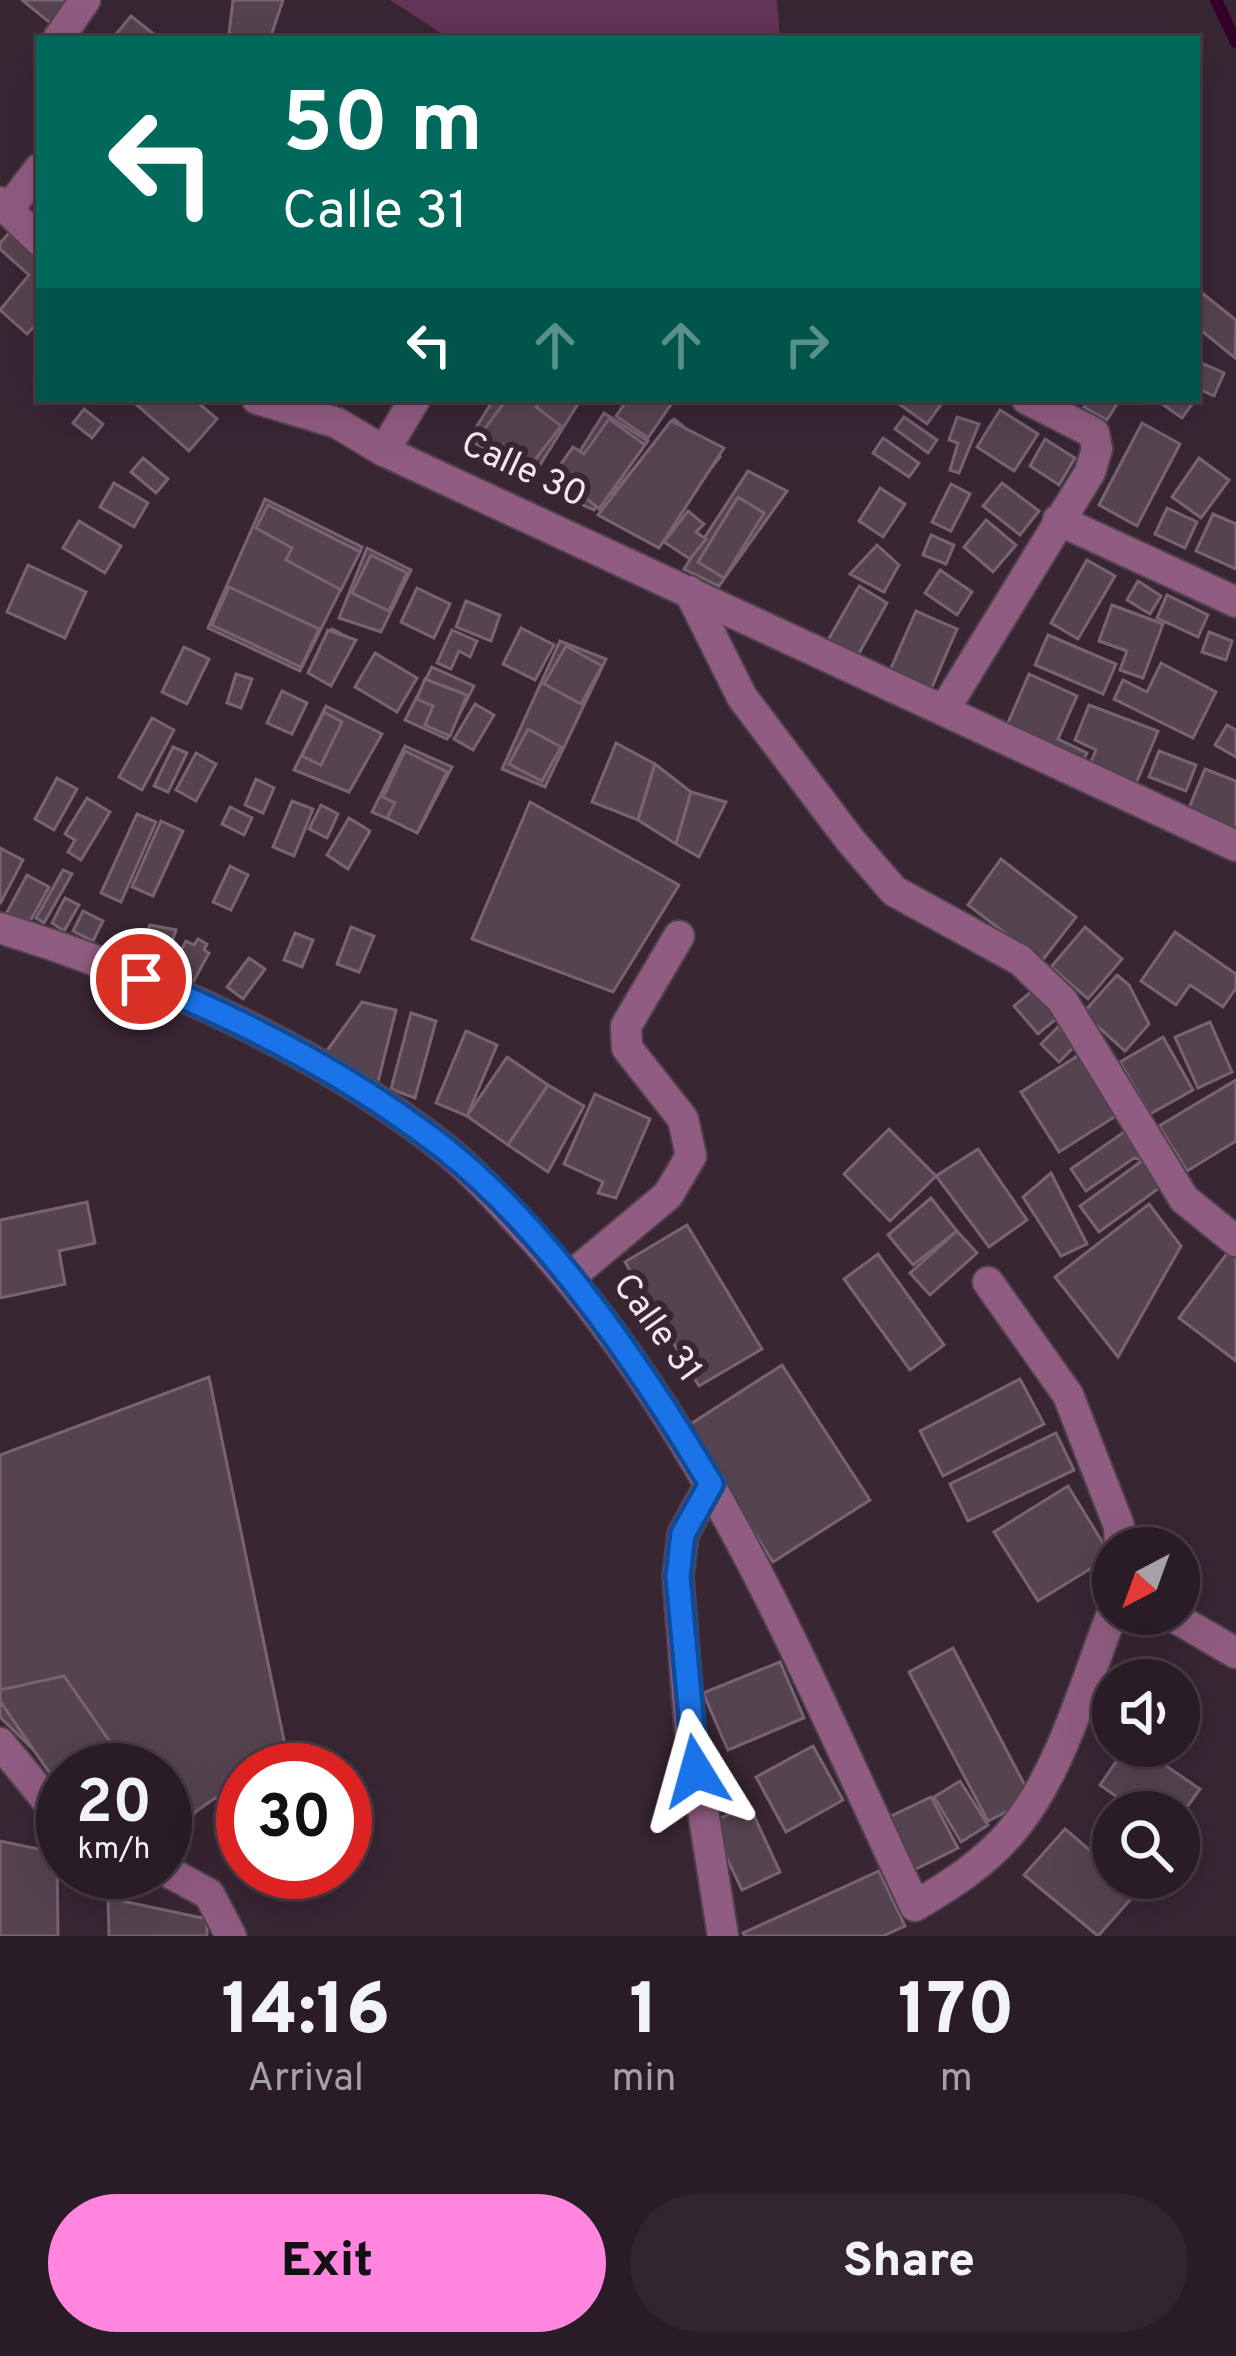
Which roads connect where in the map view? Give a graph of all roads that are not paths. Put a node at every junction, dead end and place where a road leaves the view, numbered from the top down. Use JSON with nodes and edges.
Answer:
{"nodes":[{"id":1,"x":85,"y":0,"type":"edge"},
{"id":2,"x":60,"y":36,"type":"edge"},
{"id":3,"x":36,"y":172,"type":"edge"},
{"id":4,"x":4,"y":206,"type":"edge"},
{"id":5,"x":36,"y":237,"type":"edge"},
{"id":6,"x":267,"y":402,"type":"edge"},
{"id":7,"x":414,"y":402,"type":"edge"},
{"id":8,"x":1033,"y":402,"type":"edge"},
{"id":9,"x":384,"y":451,"type":"junction"},
{"id":10,"x":1058,"y":520,"type":"junction"},
{"id":11,"x":689,"y":590,"type":"junction"},
{"id":12,"x":1236,"y":602,"type":"edge"},
{"id":13,"x":944,"y":710,"type":"junction"},
{"id":14,"x":1236,"y":846,"type":"edge"},
{"id":15,"x":0,"y":928,"type":"edge"},
{"id":16,"x":679,"y":936,"type":"dead end"},
{"id":17,"x":1236,"y":1241,"type":"edge"},
{"id":18,"x":570,"y":1277,"type":"junction"},
{"id":19,"x":988,"y":1282,"type":"dead end"},
{"id":20,"x":711,"y":1484,"type":"junction"},
{"id":21,"x":1119,"y":1527,"type":"edge"},
{"id":22,"x":1200,"y":1632,"type":"edge"},
{"id":23,"x":1104,"y":1635,"type":"edge"},
{"id":24,"x":1236,"y":1653,"type":"edge"},
{"id":25,"x":0,"y":1743,"type":"edge"},
{"id":26,"x":36,"y":1786,"type":"edge"},
{"id":27,"x":192,"y":1885,"type":"edge"},
{"id":28,"x":231,"y":1936,"type":"edge"},
{"id":29,"x":723,"y":1936,"type":"edge"}],
"edges":[{"from":1,"to":2,"type":"street"},
{"from":3,"to":4,"type":"street"},
{"from":4,"to":5,"type":"street"},
{"from":6,"to":9,"type":"street","name":"Calle 30"},
{"from":7,"to":9,"type":"street"},
{"from":8,"to":10,"type":"street"},
{"from":9,"to":11,"type":"street","name":"Calle 30"},
{"from":10,"to":12,"type":"street"},
{"from":10,"to":13,"type":"street"},
{"from":11,"to":13,"type":"street","name":"Calle 30"},
{"from":11,"to":17,"type":"street"},
{"from":13,"to":14,"type":"street","name":"Calle 30"},
{"from":15,"to":18,"type":"street","name":"Calle 31"},
{"from":16,"to":18,"type":"street"},
{"from":18,"to":20,"type":"street","name":"Calle 31"},
{"from":19,"to":21,"type":"street"},
{"from":20,"to":23,"type":"street","name":"Calle 31"},
{"from":20,"to":29,"type":"street"},
{"from":22,"to":24,"type":"street"},
{"from":25,"to":26,"type":"street"},
{"from":27,"to":28,"type":"street"}]}
